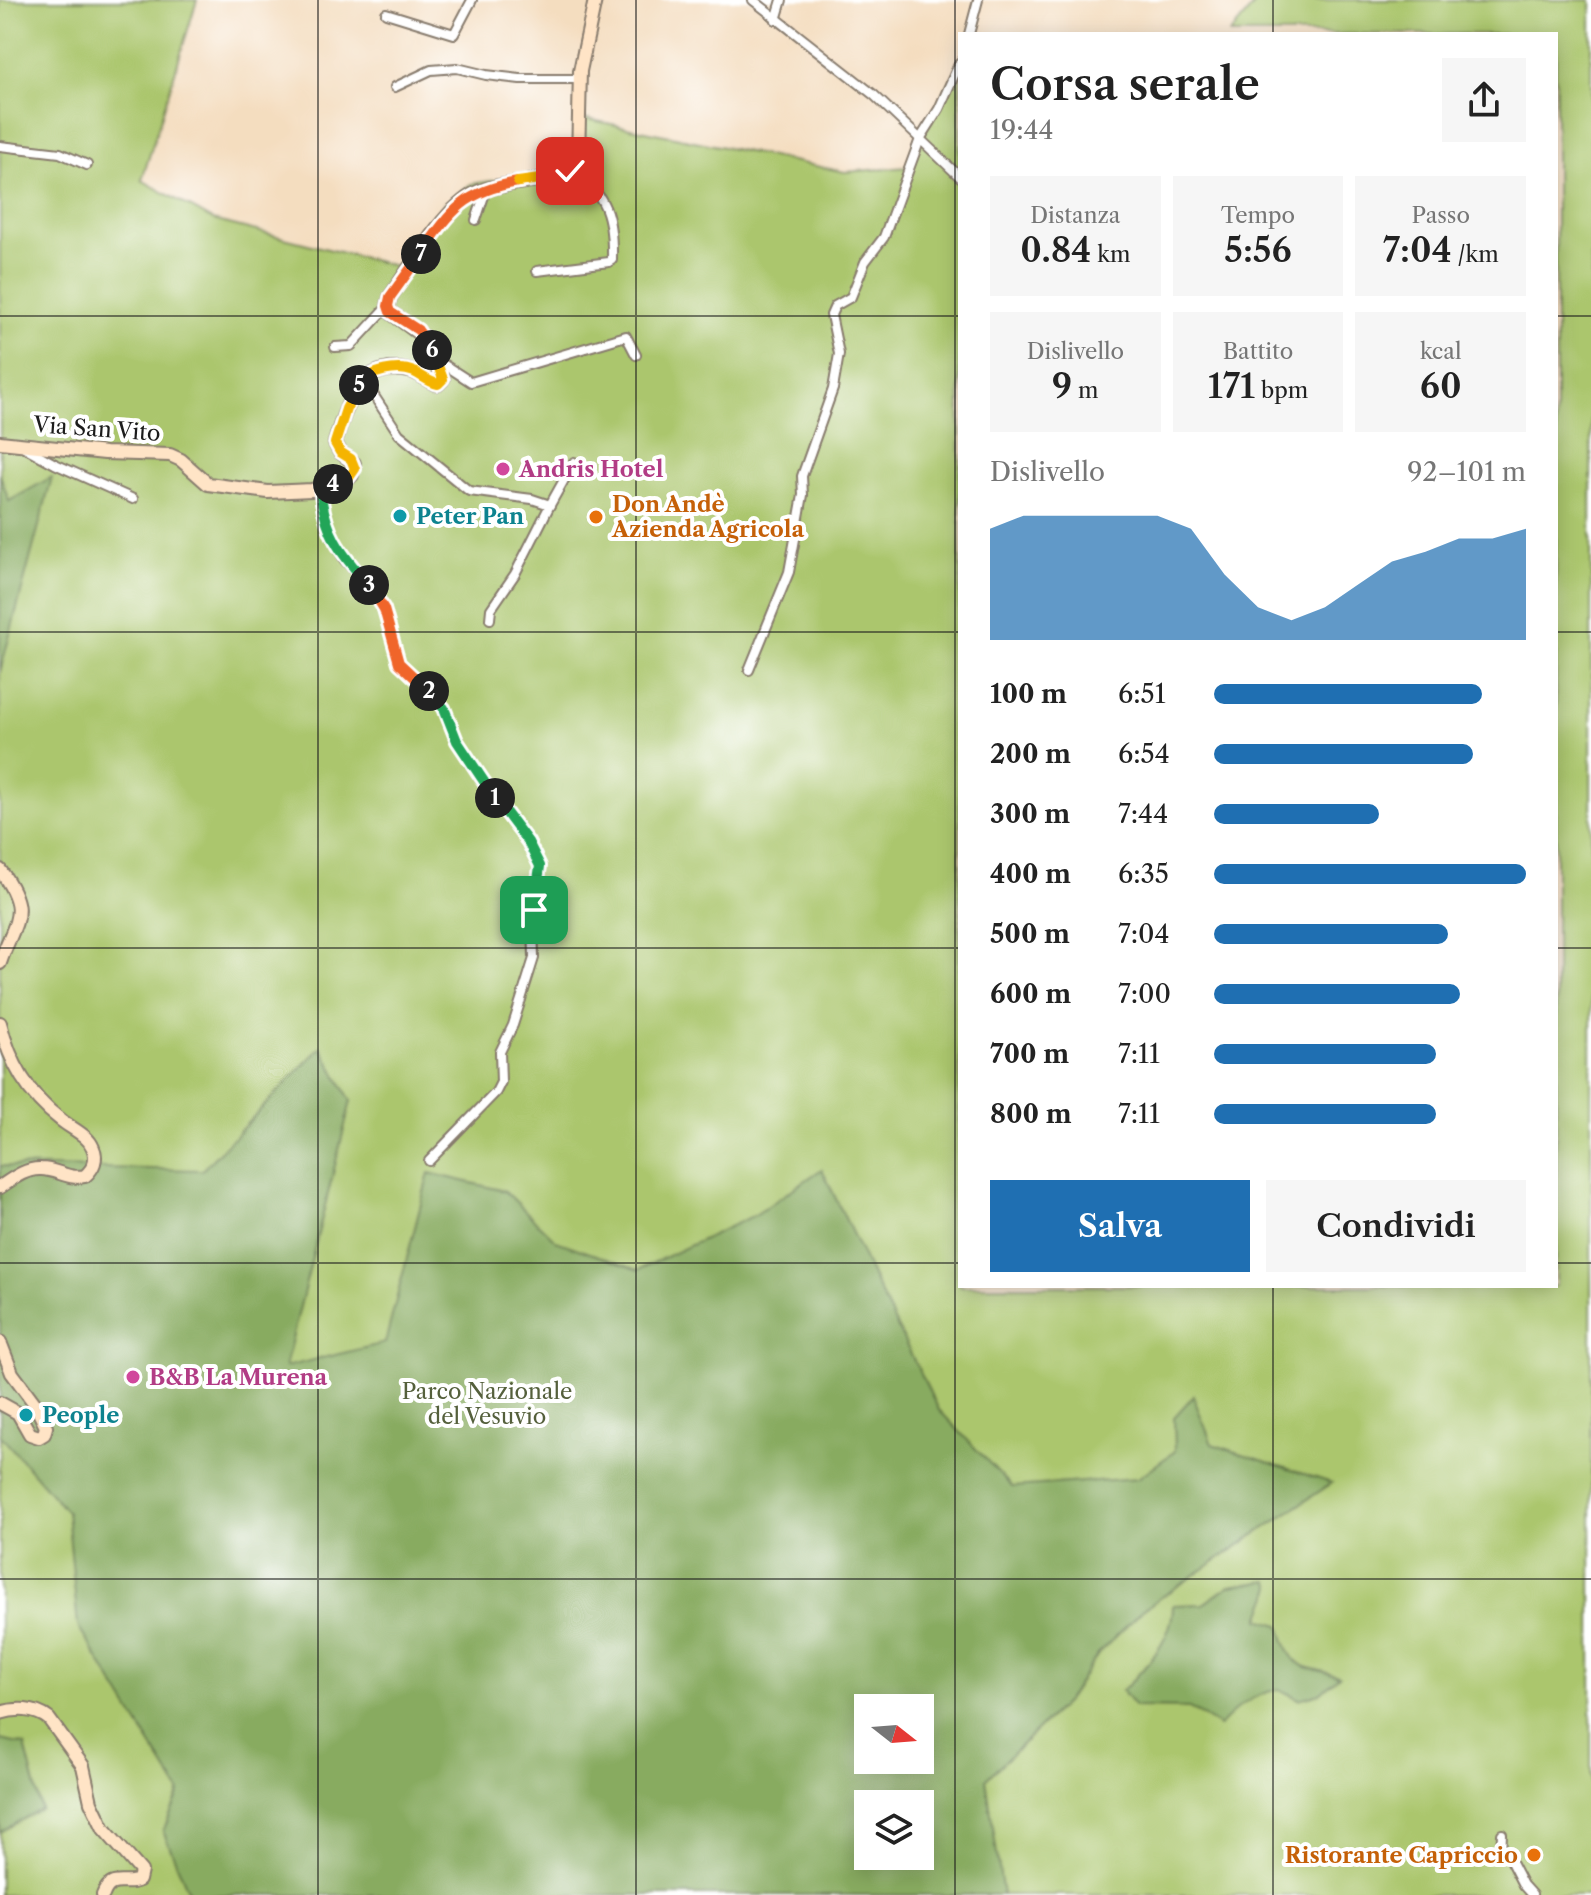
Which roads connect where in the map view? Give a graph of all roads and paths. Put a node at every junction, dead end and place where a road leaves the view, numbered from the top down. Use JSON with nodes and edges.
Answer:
{"nodes":[{"id":1,"x":472,"y":0,"type":"edge"},
{"id":2,"x":595,"y":0,"type":"edge"},
{"id":3,"x":753,"y":0,"type":"edge"},
{"id":4,"x":782,"y":0,"type":"edge"},
{"id":5,"x":978,"y":0,"type":"edge"},
{"id":6,"x":386,"y":13,"type":"dead end"},
{"id":7,"x":776,"y":20,"type":"junction"},
{"id":8,"x":970,"y":32,"type":"edge"},
{"id":9,"x":958,"y":66,"type":"edge"},
{"id":10,"x":579,"y":79,"type":"junction"},
{"id":11,"x":395,"y":87,"type":"dead end"},
{"id":12,"x":920,"y":139,"type":"junction"},
{"id":13,"x":0,"y":146,"type":"edge"},
{"id":14,"x":87,"y":165,"type":"dead end"},
{"id":15,"x":575,"y":167,"type":"junction"},
{"id":16,"x":958,"y":175,"type":"edge"},
{"id":17,"x":486,"y":189,"type":"junction"},
{"id":18,"x":476,"y":220,"type":"dead end"},
{"id":19,"x":537,"y":271,"type":"dead end"},
{"id":20,"x":388,"y":306,"type":"junction"},
{"id":21,"x":335,"y":347,"type":"dead end"},
{"id":22,"x":636,"y":355,"type":"dead end"},
{"id":23,"x":437,"y":360,"type":"junction"},
{"id":24,"x":363,"y":379,"type":"junction"},
{"id":25,"x":0,"y":442,"type":"edge"},
{"id":26,"x":16,"y":443,"type":"junction"},
{"id":27,"x":574,"y":462,"type":"dead end"},
{"id":28,"x":320,"y":488,"type":"junction"},
{"id":29,"x":133,"y":499,"type":"dead end"},
{"id":30,"x":550,"y":505,"type":"junction"},
{"id":31,"x":490,"y":619,"type":"dead end"},
{"id":32,"x":749,"y":670,"type":"dead end"},
{"id":33,"x":0,"y":870,"type":"edge"},
{"id":34,"x":0,"y":963,"type":"edge"},
{"id":35,"x":0,"y":1023,"type":"edge"},
{"id":36,"x":429,"y":1161,"type":"dead end"},
{"id":37,"x":0,"y":1187,"type":"edge"},
{"id":38,"x":0,"y":1342,"type":"edge"},
{"id":39,"x":0,"y":1403,"type":"edge"},
{"id":40,"x":0,"y":1713,"type":"edge"},
{"id":41,"x":1502,"y":1834,"type":"dead end"},
{"id":42,"x":103,"y":1895,"type":"edge"},
{"id":43,"x":1532,"y":1895,"type":"edge"}],
"edges":[{"from":1,"to":6,"type":"street"},
{"from":2,"to":10,"type":"street"},
{"from":3,"to":7,"type":"street"},
{"from":4,"to":7,"type":"street"},
{"from":5,"to":8,"type":"street"},
{"from":7,"to":12,"type":"street"},
{"from":9,"to":12,"type":"street"},
{"from":10,"to":11,"type":"street"},
{"from":10,"to":15,"type":"street"},
{"from":12,"to":16,"type":"street"},
{"from":12,"to":32,"type":"street"},
{"from":13,"to":14,"type":"street"},
{"from":15,"to":17,"type":"street"},
{"from":15,"to":19,"type":"street"},
{"from":17,"to":18,"type":"street"},
{"from":17,"to":20,"type":"street"},
{"from":20,"to":21,"type":"street"},
{"from":20,"to":23,"type":"street"},
{"from":22,"to":23,"type":"street"},
{"from":23,"to":24,"type":"street"},
{"from":24,"to":28,"type":"street","name":"Via San Vito"},
{"from":24,"to":30,"type":"street"},
{"from":25,"to":26,"type":"street","name":"Via San Vito"},
{"from":26,"to":28,"type":"street","name":"Via San Vito"},
{"from":26,"to":29,"type":"street"},
{"from":27,"to":30,"type":"street"},
{"from":28,"to":36,"type":"street"},
{"from":30,"to":31,"type":"street"},
{"from":33,"to":34,"type":"street"},
{"from":35,"to":37,"type":"street"},
{"from":38,"to":39,"type":"street"},
{"from":40,"to":42,"type":"street"},
{"from":41,"to":43,"type":"street"}]}
